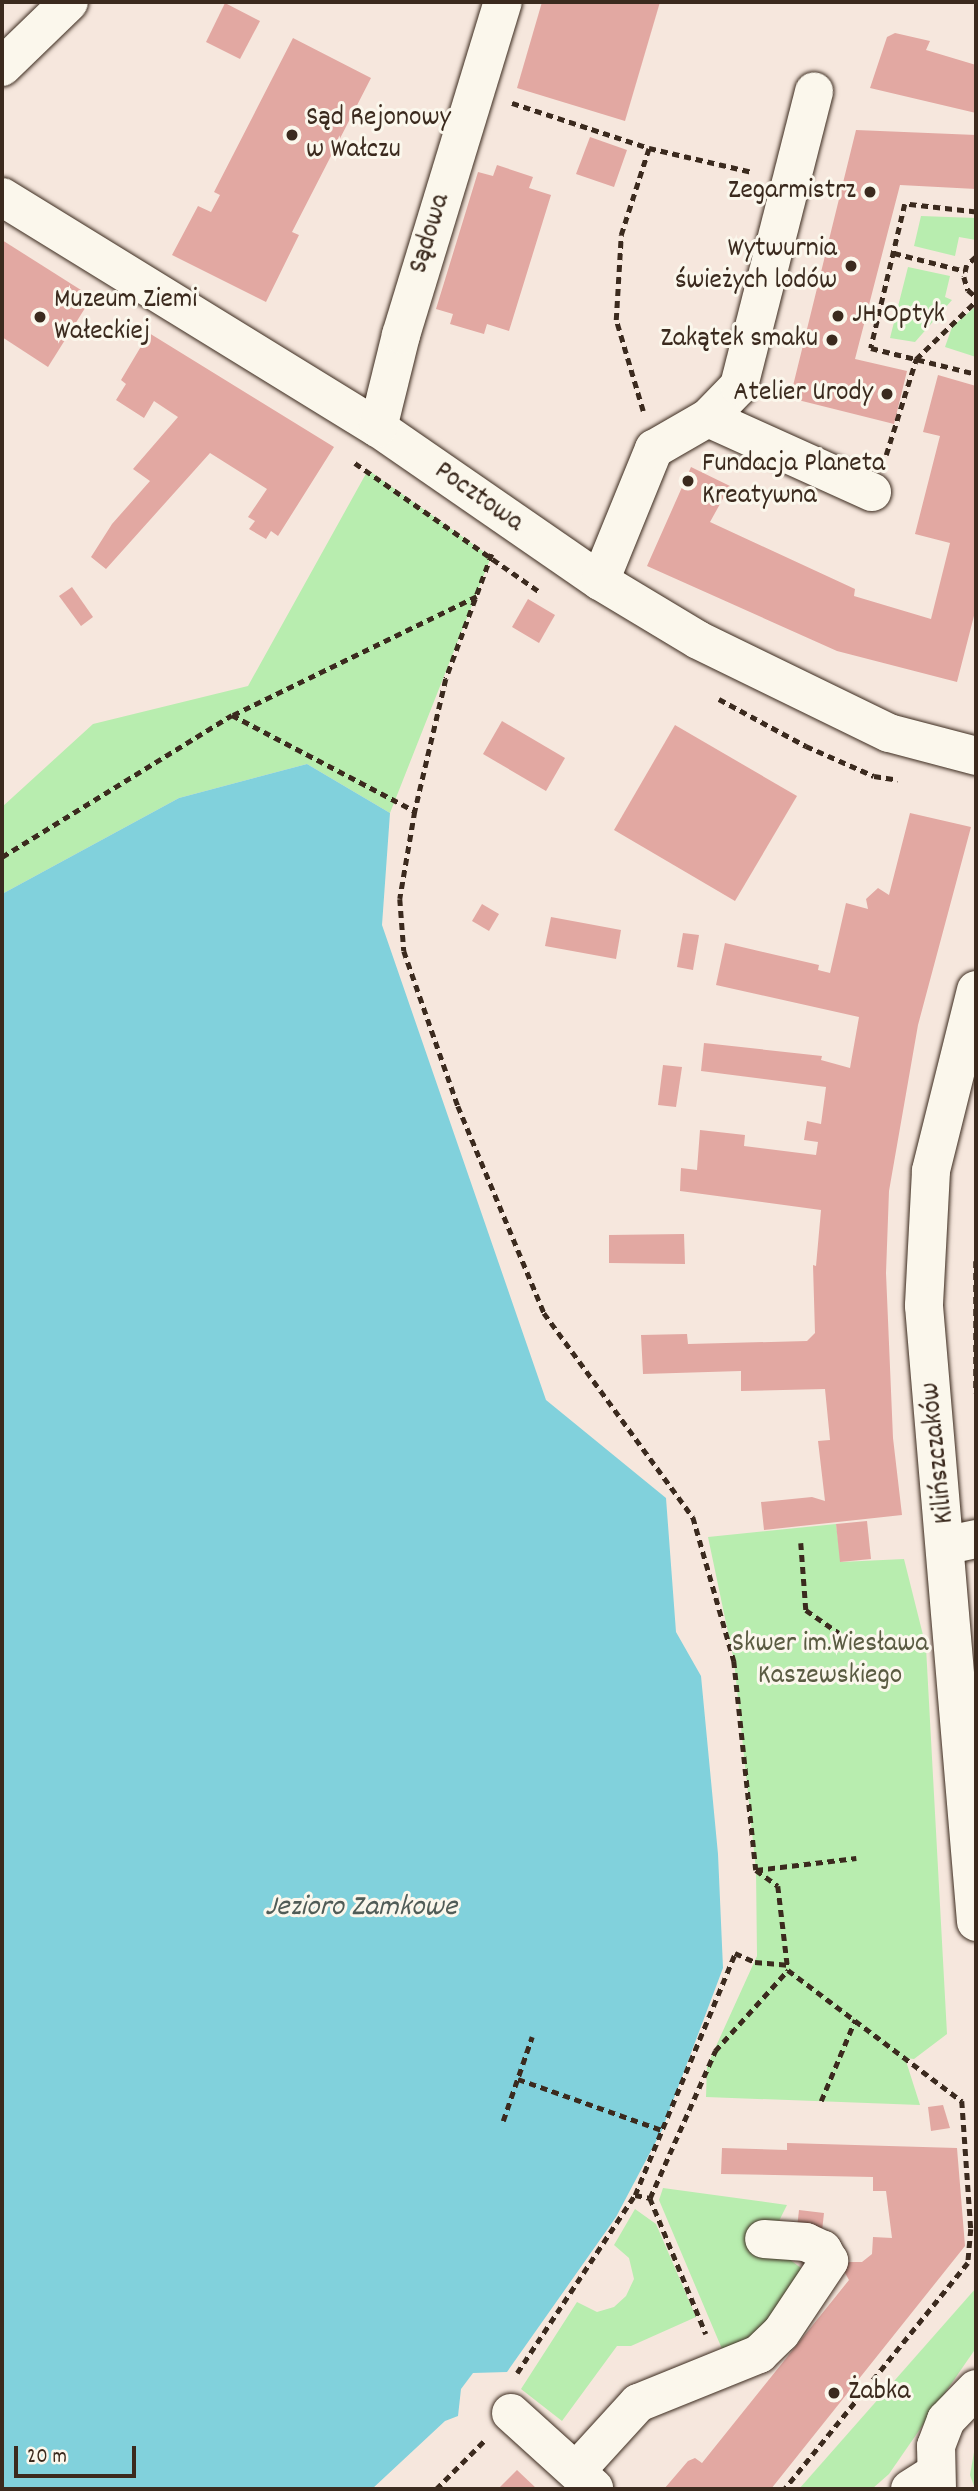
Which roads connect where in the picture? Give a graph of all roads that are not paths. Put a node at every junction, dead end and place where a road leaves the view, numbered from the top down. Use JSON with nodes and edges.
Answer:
{"nodes":[{"id":1,"x":69,"y":2,"type":"edge"},
{"id":2,"x":503,"y":2,"type":"edge"},
{"id":3,"x":2,"y":67,"type":"edge"},
{"id":4,"x":814,"y":91,"type":"dead end"},
{"id":5,"x":2,"y":197,"type":"edge"},
{"id":6,"x":708,"y":418,"type":"junction"},
{"id":7,"x":378,"y":428,"type":"junction"},
{"id":8,"x":872,"y":492,"type":"road end"},
{"id":9,"x":600,"y":581,"type":"junction"},
{"id":10,"x":976,"y":756,"type":"edge"},
{"id":11,"x":976,"y":990,"type":"edge"},
{"id":12,"x":962,"y":1542,"type":"edge"},
{"id":13,"x":976,"y":1922,"type":"edge"},
{"id":14,"x":764,"y":2239,"type":"dead end"},
{"id":15,"x":976,"y":2389,"type":"edge"},
{"id":16,"x":511,"y":2413,"type":"road end"},
{"id":17,"x":585,"y":2480,"type":"edge"},
{"id":18,"x":927,"y":2484,"type":"edge"}],
"edges":[{"from":1,"to":3,"type":"street"},
{"from":2,"to":7,"type":"street","name":"Sądowa"},
{"from":4,"to":6,"type":"street"},
{"from":5,"to":7,"type":"street","name":"Pocztowa"},
{"from":6,"to":8,"type":"street"},
{"from":6,"to":9,"type":"street"},
{"from":7,"to":9,"type":"street","name":"Pocztowa"},
{"from":9,"to":10,"type":"street","name":"Pocztowa"},
{"from":11,"to":12,"type":"street","name":"Kilińszczaków"},
{"from":12,"to":13,"type":"street","name":"Kilińszczaków"},
{"from":14,"to":17,"type":"street"},
{"from":15,"to":18,"type":"street"},
{"from":16,"to":17,"type":"street"}]}
